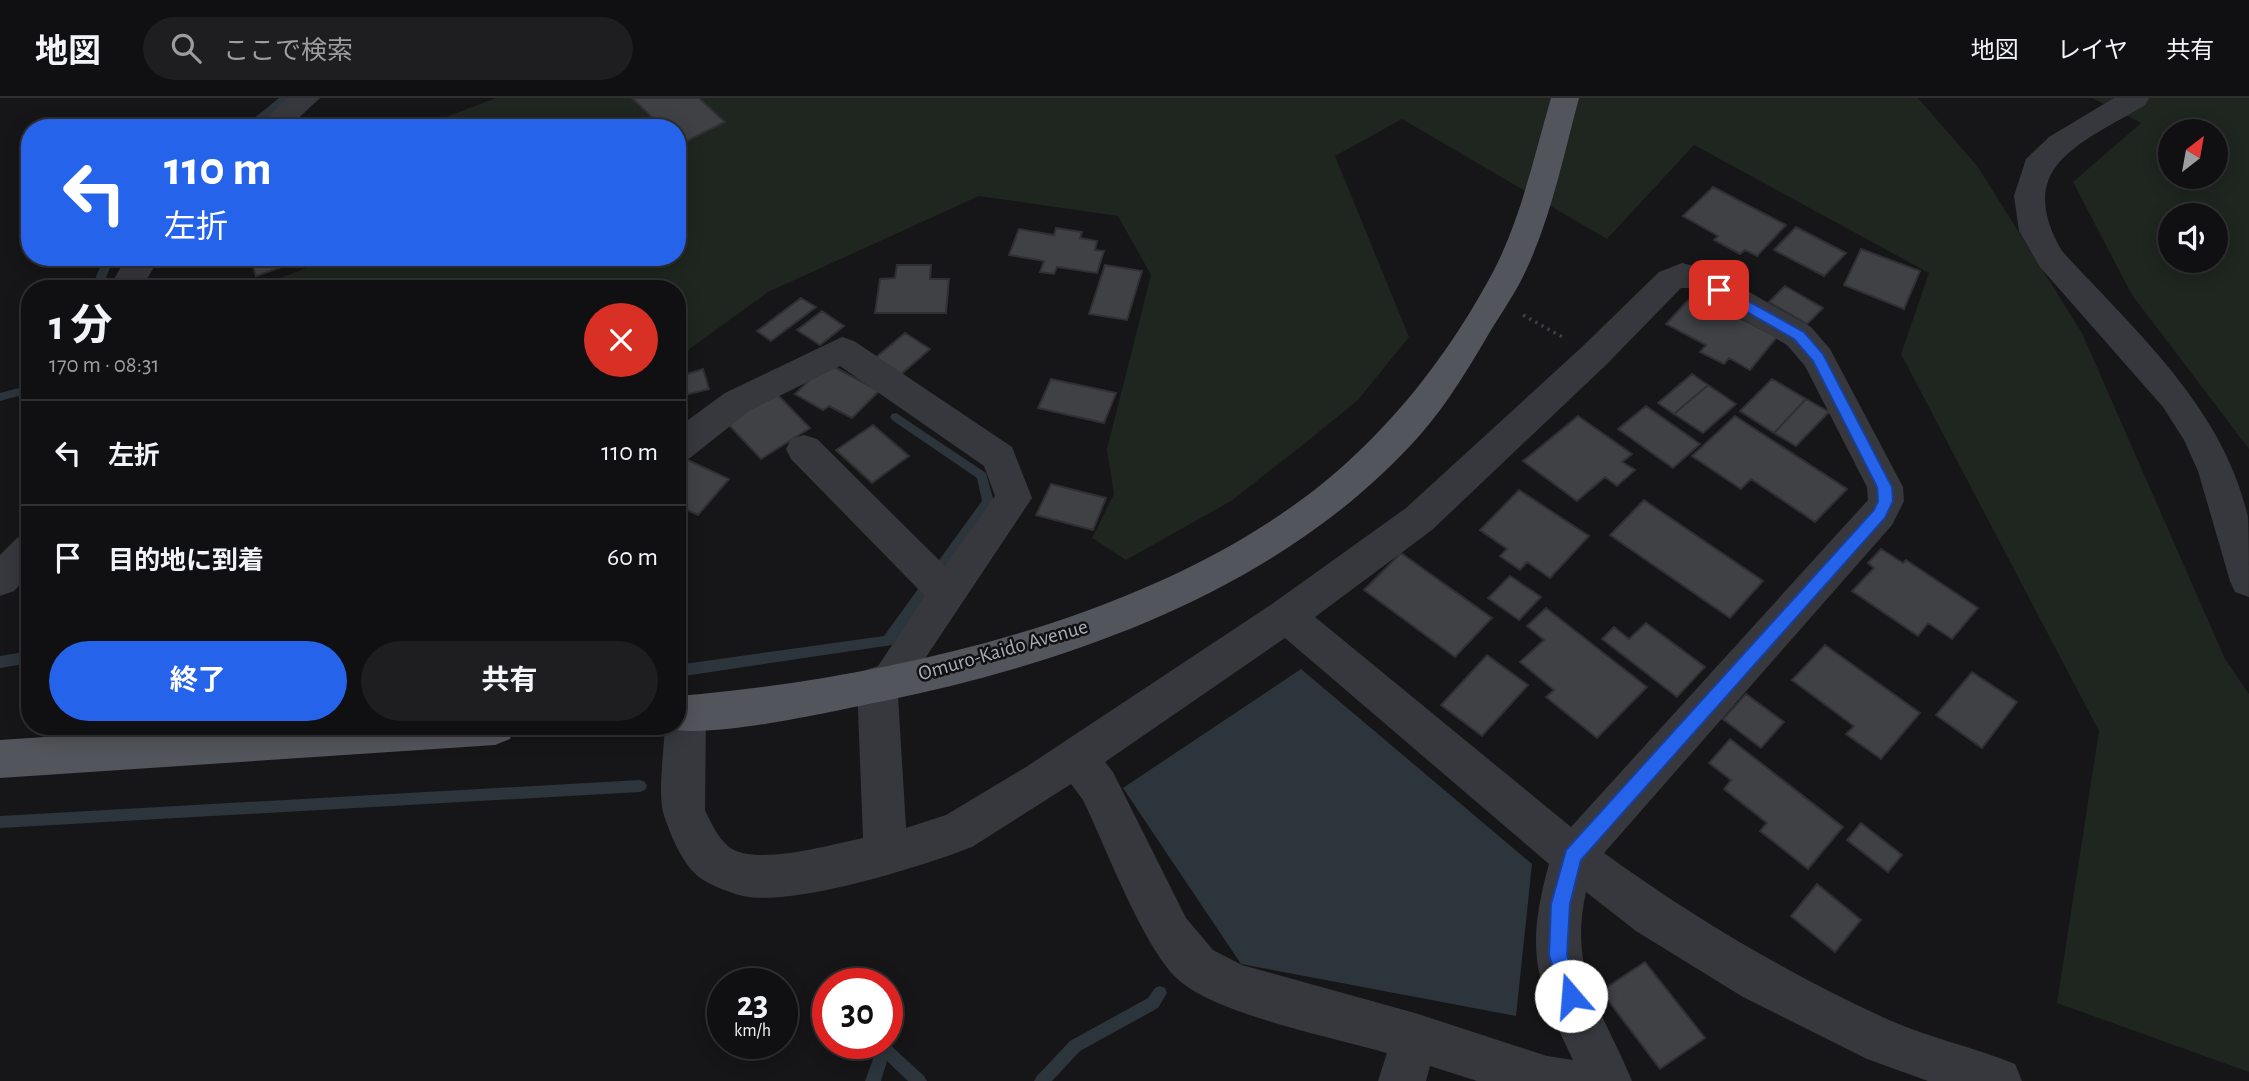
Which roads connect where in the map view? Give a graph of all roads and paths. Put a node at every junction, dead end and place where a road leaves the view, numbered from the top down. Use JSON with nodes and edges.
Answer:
{"nodes":[{"id":1,"x":306,"y":98,"type":"edge"},
{"id":2,"x":1565,"y":98,"type":"edge"},
{"id":3,"x":2135,"y":98,"type":"edge"},
{"id":4,"x":2089,"y":110,"type":"edge"},
{"id":5,"x":280,"y":119,"type":"edge"},
{"id":6,"x":1512,"y":308,"type":"dead end"},
{"id":7,"x":1595,"y":355,"type":"junction"},
{"id":8,"x":686,"y":441,"type":"edge"},
{"id":9,"x":804,"y":449,"type":"dead end"},
{"id":10,"x":2249,"y":581,"type":"edge"},
{"id":11,"x":948,"y":594,"type":"junction"},
{"id":12,"x":1286,"y":616,"type":"junction"},
{"id":13,"x":884,"y":682,"type":"junction"},
{"id":14,"x":686,"y":713,"type":"edge"},
{"id":15,"x":360,"y":735,"type":"edge"},
{"id":16,"x":682,"y":735,"type":"edge"},
{"id":17,"x":1076,"y":758,"type":"junction"},
{"id":18,"x":0,"y":759,"type":"edge"},
{"id":19,"x":886,"y":855,"type":"junction"},
{"id":20,"x":1573,"y":856,"type":"junction"},
{"id":21,"x":1415,"y":1037,"type":"junction"},
{"id":22,"x":1402,"y":1081,"type":"edge"},
{"id":23,"x":1566,"y":1081,"type":"edge"},
{"id":24,"x":1608,"y":1081,"type":"edge"},
{"id":25,"x":1998,"y":1081,"type":"edge"}],
"edges":[{"from":1,"to":5,"type":"street"},
{"from":2,"to":13,"type":"main road","name":"Omuro-Kaido Avenue"},
{"from":3,"to":4,"type":"street"},
{"from":4,"to":10,"type":"street"},
{"from":6,"to":7,"type":"path"},
{"from":7,"to":12,"type":"street"},
{"from":7,"to":20,"type":"street"},
{"from":8,"to":11,"type":"street"},
{"from":9,"to":11,"type":"street"},
{"from":11,"to":13,"type":"street"},
{"from":12,"to":17,"type":"street"},
{"from":12,"to":20,"type":"street"},
{"from":13,"to":14,"type":"main road","name":"Omuro-Kaido Avenue"},
{"from":13,"to":19,"type":"street"},
{"from":15,"to":18,"type":"main road"},
{"from":16,"to":19,"type":"street"},
{"from":17,"to":19,"type":"street"},
{"from":17,"to":21,"type":"street"},
{"from":20,"to":24,"type":"street"},
{"from":20,"to":25,"type":"street"},
{"from":21,"to":22,"type":"street"},
{"from":21,"to":23,"type":"street"}]}
